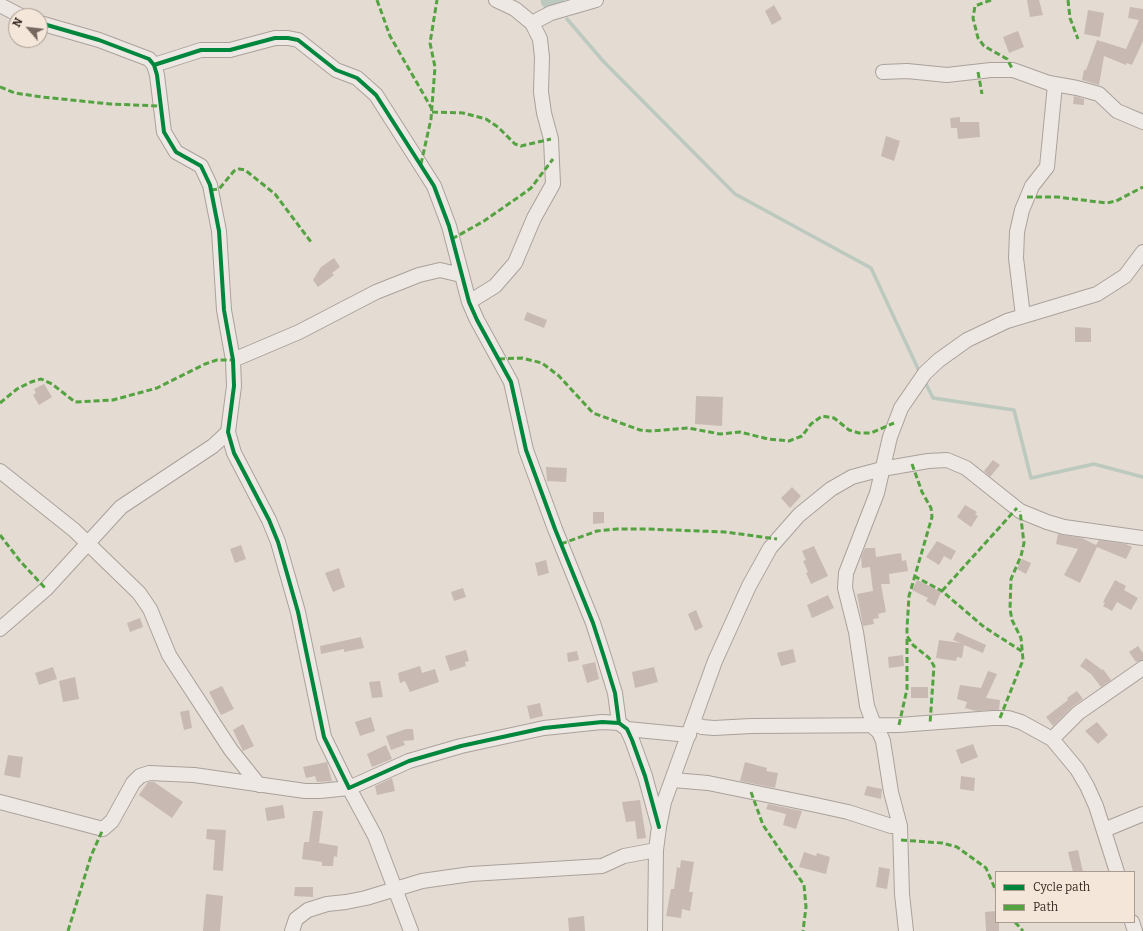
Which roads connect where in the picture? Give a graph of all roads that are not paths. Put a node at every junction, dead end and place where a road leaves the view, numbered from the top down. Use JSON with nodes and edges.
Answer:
{"nodes":[{"id":1,"x":496,"y":0,"type":"edge"},
{"id":2,"x":596,"y":0,"type":"edge"},
{"id":3,"x":532,"y":23,"type":"junction"},
{"id":4,"x":48,"y":26,"type":"edge"},
{"id":5,"x":154,"y":65,"type":"junction"},
{"id":6,"x":883,"y":72,"type":"dead end"},
{"id":7,"x":1055,"y":84,"type":"junction"},
{"id":8,"x":1143,"y":122,"type":"edge"},
{"id":9,"x":1143,"y":252,"type":"edge"},
{"id":10,"x":461,"y":275,"type":"junction"},
{"id":11,"x":469,"y":302,"type":"junction"},
{"id":12,"x":1023,"y":316,"type":"junction"},
{"id":13,"x":233,"y":360,"type":"junction"},
{"id":14,"x":228,"y":432,"type":"junction"},
{"id":15,"x":882,"y":469,"type":"junction"},
{"id":16,"x":0,"y":471,"type":"edge"},
{"id":17,"x":1143,"y":538,"type":"edge"},
{"id":18,"x":88,"y":543,"type":"junction"},
{"id":19,"x":0,"y":629,"type":"edge"},
{"id":20,"x":1143,"y":668,"type":"edge"},
{"id":21,"x":623,"y":726,"type":"junction"},
{"id":22,"x":873,"y":726,"type":"junction"},
{"id":23,"x":691,"y":729,"type":"junction"},
{"id":24,"x":1052,"y":739,"type":"junction"},
{"id":25,"x":673,"y":780,"type":"junction"},
{"id":26,"x":259,"y":785,"type":"junction"},
{"id":27,"x":349,"y":788,"type":"junction"},
{"id":28,"x":0,"y":802,"type":"edge"},
{"id":29,"x":1143,"y":814,"type":"edge"},
{"id":30,"x":900,"y":826,"type":"junction"},
{"id":31,"x":659,"y":827,"type":"junction"},
{"id":32,"x":1104,"y":830,"type":"junction"},
{"id":33,"x":656,"y":850,"type":"junction"},
{"id":34,"x":1117,"y":871,"type":"edge"},
{"id":35,"x":396,"y":888,"type":"junction"},
{"id":36,"x":292,"y":931,"type":"edge"},
{"id":37,"x":411,"y":931,"type":"edge"},
{"id":38,"x":655,"y":931,"type":"edge"},
{"id":39,"x":906,"y":931,"type":"edge"}],
"edges":[{"from":1,"to":3,"type":"street"},
{"from":2,"to":3,"type":"street"},
{"from":3,"to":11,"type":"street"},
{"from":4,"to":5,"type":"street"},
{"from":5,"to":10,"type":"street"},
{"from":5,"to":13,"type":"street"},
{"from":6,"to":7,"type":"street"},
{"from":7,"to":8,"type":"street"},
{"from":7,"to":12,"type":"street"},
{"from":9,"to":12,"type":"street"},
{"from":10,"to":11,"type":"street"},
{"from":10,"to":13,"type":"street"},
{"from":11,"to":21,"type":"street"},
{"from":12,"to":15,"type":"street"},
{"from":13,"to":14,"type":"street"},
{"from":14,"to":18,"type":"street"},
{"from":14,"to":27,"type":"street"},
{"from":15,"to":17,"type":"street"},
{"from":15,"to":22,"type":"street"},
{"from":15,"to":23,"type":"street"},
{"from":16,"to":18,"type":"street"},
{"from":18,"to":19,"type":"street"},
{"from":18,"to":26,"type":"street"},
{"from":20,"to":24,"type":"street"},
{"from":21,"to":23,"type":"street"},
{"from":21,"to":27,"type":"street"},
{"from":21,"to":31,"type":"street"},
{"from":22,"to":23,"type":"street"},
{"from":22,"to":24,"type":"street"},
{"from":22,"to":30,"type":"street"},
{"from":23,"to":25,"type":"street"},
{"from":24,"to":32,"type":"street"},
{"from":25,"to":30,"type":"street"},
{"from":25,"to":31,"type":"street"},
{"from":26,"to":27,"type":"street"},
{"from":26,"to":28,"type":"street"},
{"from":27,"to":35,"type":"street"},
{"from":29,"to":32,"type":"street"},
{"from":30,"to":39,"type":"street"},
{"from":31,"to":33,"type":"street"},
{"from":32,"to":34,"type":"street"},
{"from":33,"to":35,"type":"street"},
{"from":33,"to":38,"type":"street"},
{"from":35,"to":36,"type":"street"},
{"from":35,"to":37,"type":"street"}]}
